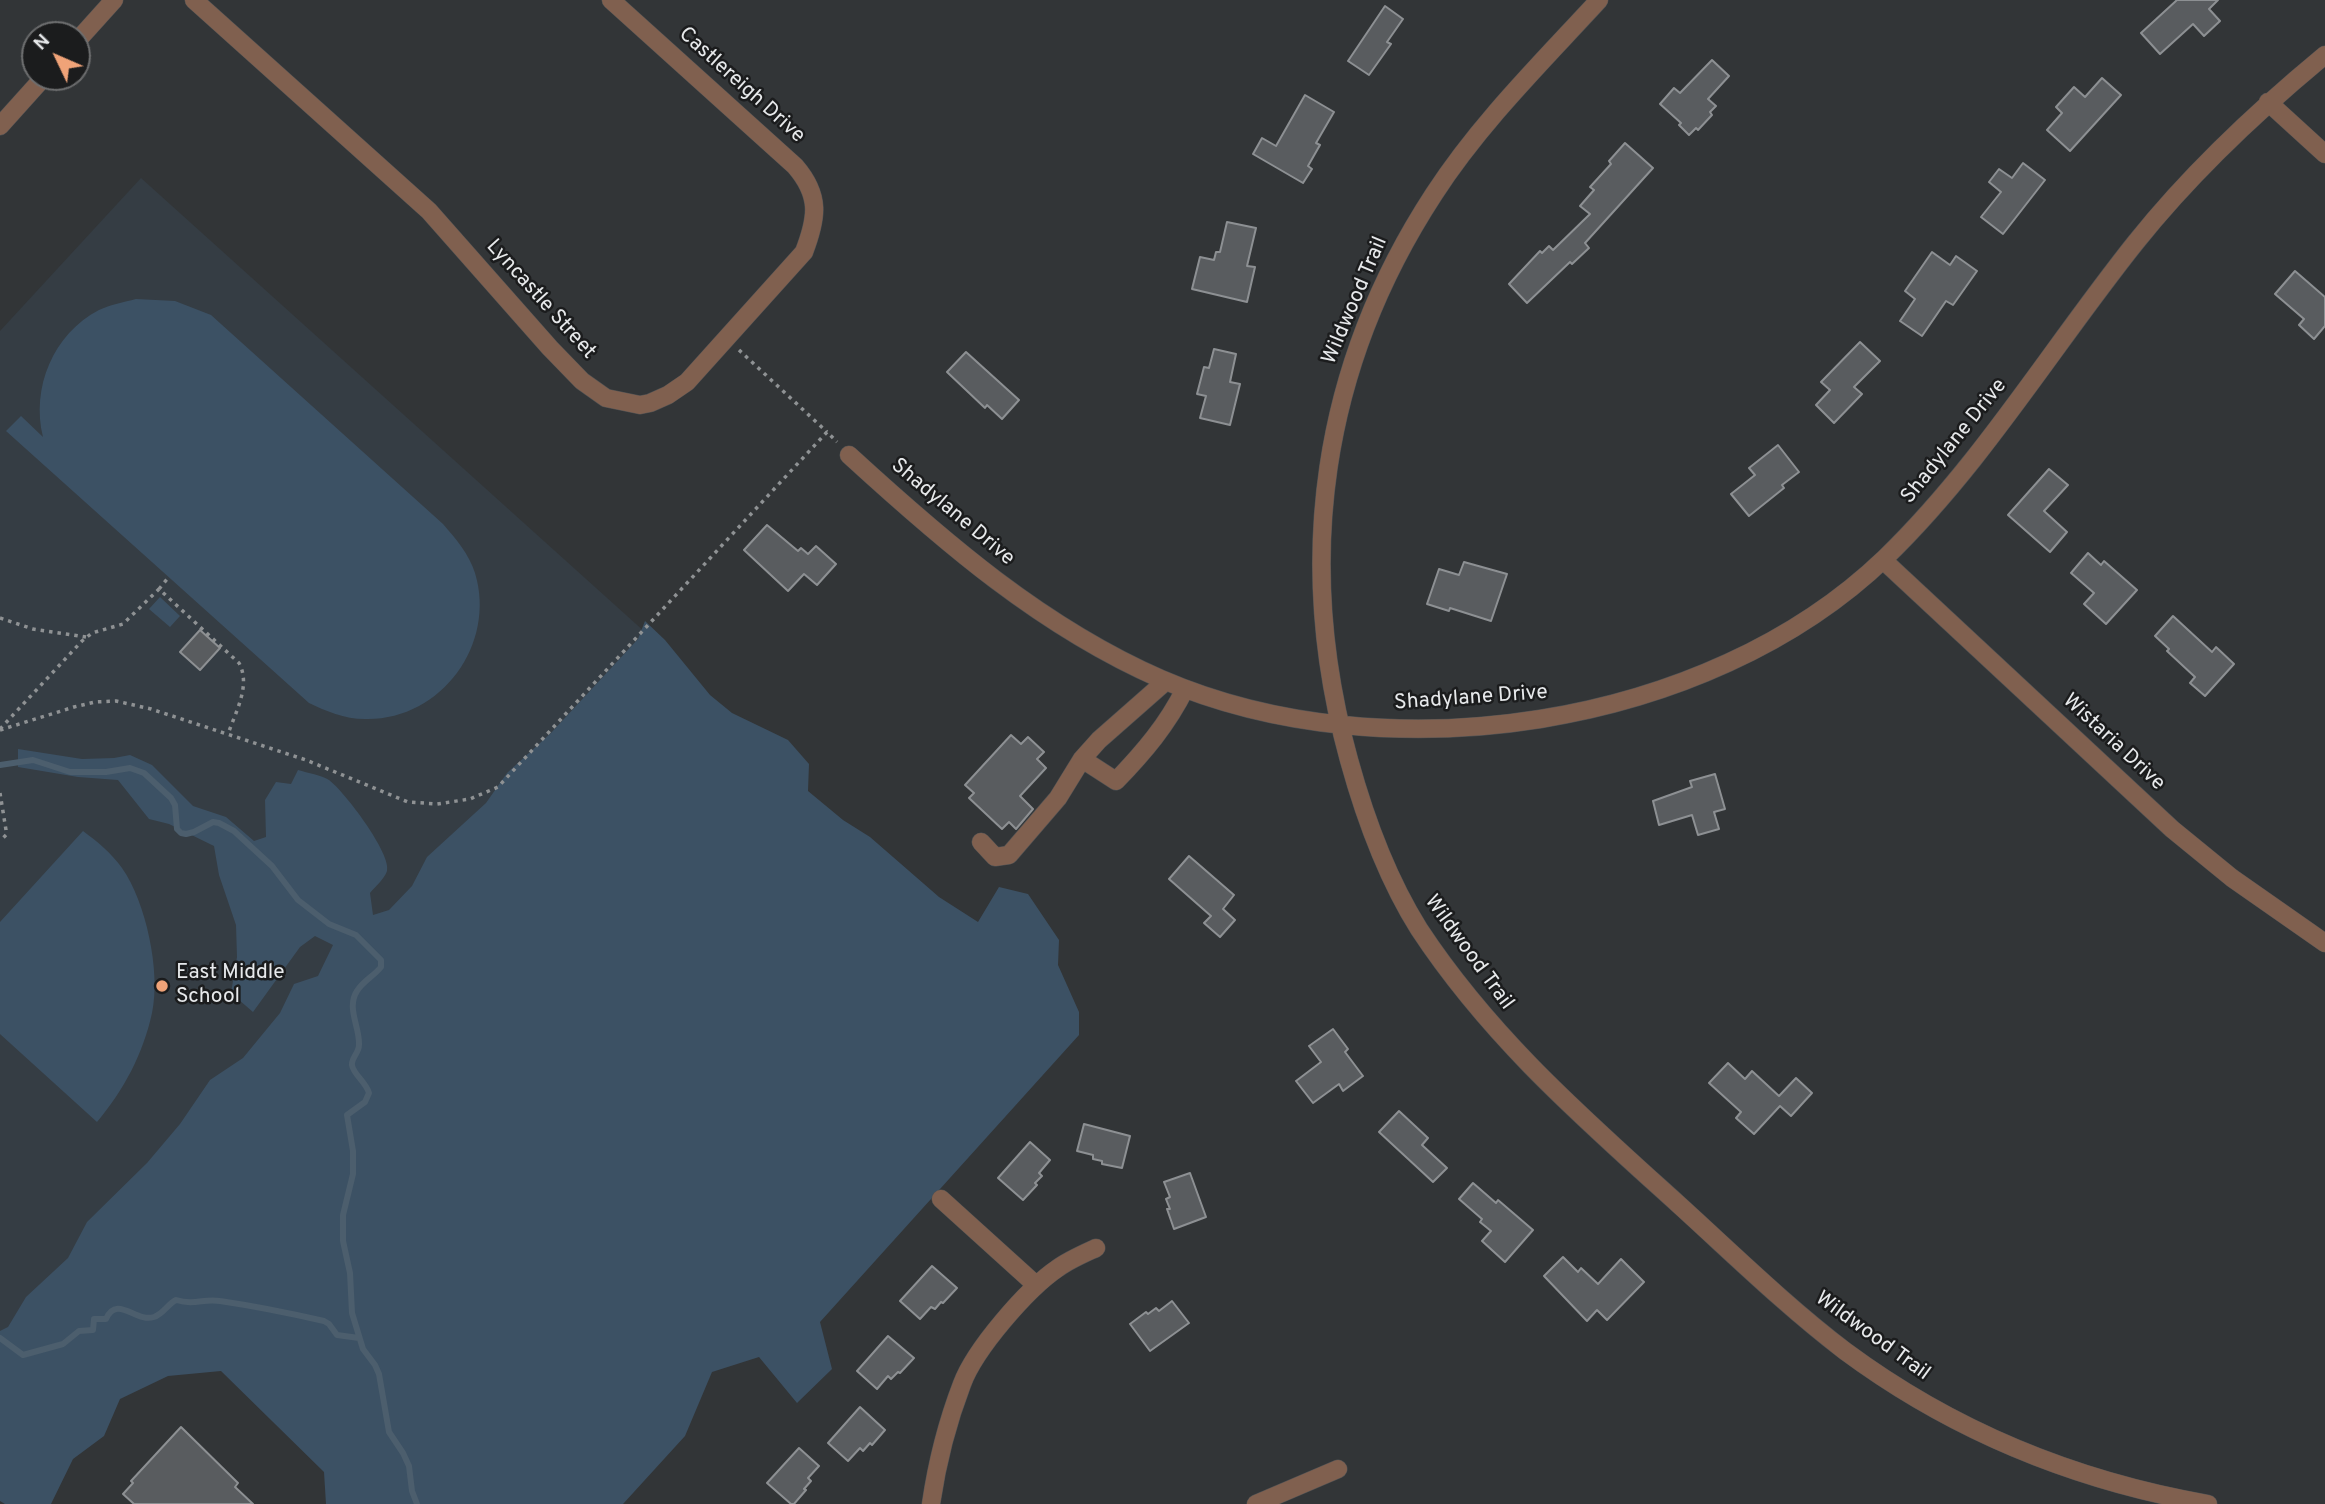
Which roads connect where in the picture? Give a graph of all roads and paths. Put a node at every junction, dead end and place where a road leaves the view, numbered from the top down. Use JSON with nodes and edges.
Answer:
{"nodes":[{"id":1,"x":114,"y":0,"type":"edge"},
{"id":2,"x":194,"y":0,"type":"edge"},
{"id":3,"x":611,"y":0,"type":"edge"},
{"id":4,"x":1599,"y":0,"type":"edge"},
{"id":5,"x":91,"y":25,"type":"edge"},
{"id":6,"x":2325,"y":55,"type":"edge"},
{"id":7,"x":31,"y":91,"type":"edge"},
{"id":8,"x":2268,"y":102,"type":"junction"},
{"id":9,"x":0,"y":126,"type":"edge"},
{"id":10,"x":2325,"y":154,"type":"edge"},
{"id":11,"x":807,"y":180,"type":"joint"},
{"id":12,"x":726,"y":339,"type":"junction"},
{"id":13,"x":827,"y":432,"type":"junction"},
{"id":14,"x":849,"y":454,"type":"joint"},
{"id":15,"x":1883,"y":560,"type":"junction"},
{"id":16,"x":168,"y":578,"type":"dead end"},
{"id":17,"x":159,"y":589,"type":"junction"},
{"id":18,"x":0,"y":618,"type":"edge"},
{"id":19,"x":86,"y":637,"type":"junction"},
{"id":20,"x":1166,"y":681,"type":"junction"},
{"id":21,"x":1185,"y":689,"type":"junction"},
{"id":22,"x":1340,"y":726,"type":"junction"},
{"id":23,"x":0,"y":729,"type":"edge"},
{"id":24,"x":228,"y":734,"type":"junction"},
{"id":25,"x":1082,"y":759,"type":"junction"},
{"id":26,"x":0,"y":796,"type":"edge"},
{"id":27,"x":0,"y":841,"type":"edge"},
{"id":28,"x":981,"y":842,"type":"dead end"},
{"id":29,"x":2325,"y":943,"type":"edge"},
{"id":30,"x":941,"y":1199,"type":"dead end"},
{"id":31,"x":1096,"y":1248,"type":"dead end"},
{"id":32,"x":1036,"y":1285,"type":"junction"},
{"id":33,"x":1338,"y":1469,"type":"dead end"},
{"id":34,"x":931,"y":1504,"type":"edge"},
{"id":35,"x":1256,"y":1504,"type":"edge"},
{"id":36,"x":2208,"y":1504,"type":"edge"}],
"edges":[{"from":1,"to":5,"type":"street"},
{"from":2,"to":12,"type":"street","name":"Lyncastle Street"},
{"from":3,"to":11,"type":"street","name":"Castlereigh Drive"},
{"from":4,"to":22,"type":"street","name":"Wildwood Trail"},
{"from":6,"to":8,"type":"street","name":"Shadylane Drive"},
{"from":7,"to":9,"type":"street"},
{"from":8,"to":10,"type":"street"},
{"from":8,"to":15,"type":"street","name":"Shadylane Drive"},
{"from":11,"to":12,"type":"street","name":"Lyncastle Street"},
{"from":12,"to":13,"type":"path"},
{"from":13,"to":14,"type":"path"},
{"from":13,"to":24,"type":"path"},
{"from":14,"to":20,"type":"street","name":"Shadylane Drive"},
{"from":15,"to":22,"type":"street","name":"Shadylane Drive"},
{"from":15,"to":29,"type":"street","name":"Wistaria Drive"},
{"from":16,"to":17,"type":"path"},
{"from":17,"to":19,"type":"path"},
{"from":17,"to":24,"type":"path"},
{"from":18,"to":19,"type":"path"},
{"from":19,"to":23,"type":"path"},
{"from":20,"to":21,"type":"street","name":"Shadylane Drive"},
{"from":20,"to":25,"type":"street"},
{"from":21,"to":22,"type":"street","name":"Shadylane Drive"},
{"from":21,"to":25,"type":"street"},
{"from":22,"to":36,"type":"street","name":"Wildwood Trail"},
{"from":23,"to":24,"type":"path"},
{"from":25,"to":28,"type":"street"},
{"from":26,"to":27,"type":"path"},
{"from":30,"to":32,"type":"street"},
{"from":31,"to":32,"type":"street"},
{"from":32,"to":34,"type":"street"},
{"from":33,"to":35,"type":"street"}]}
